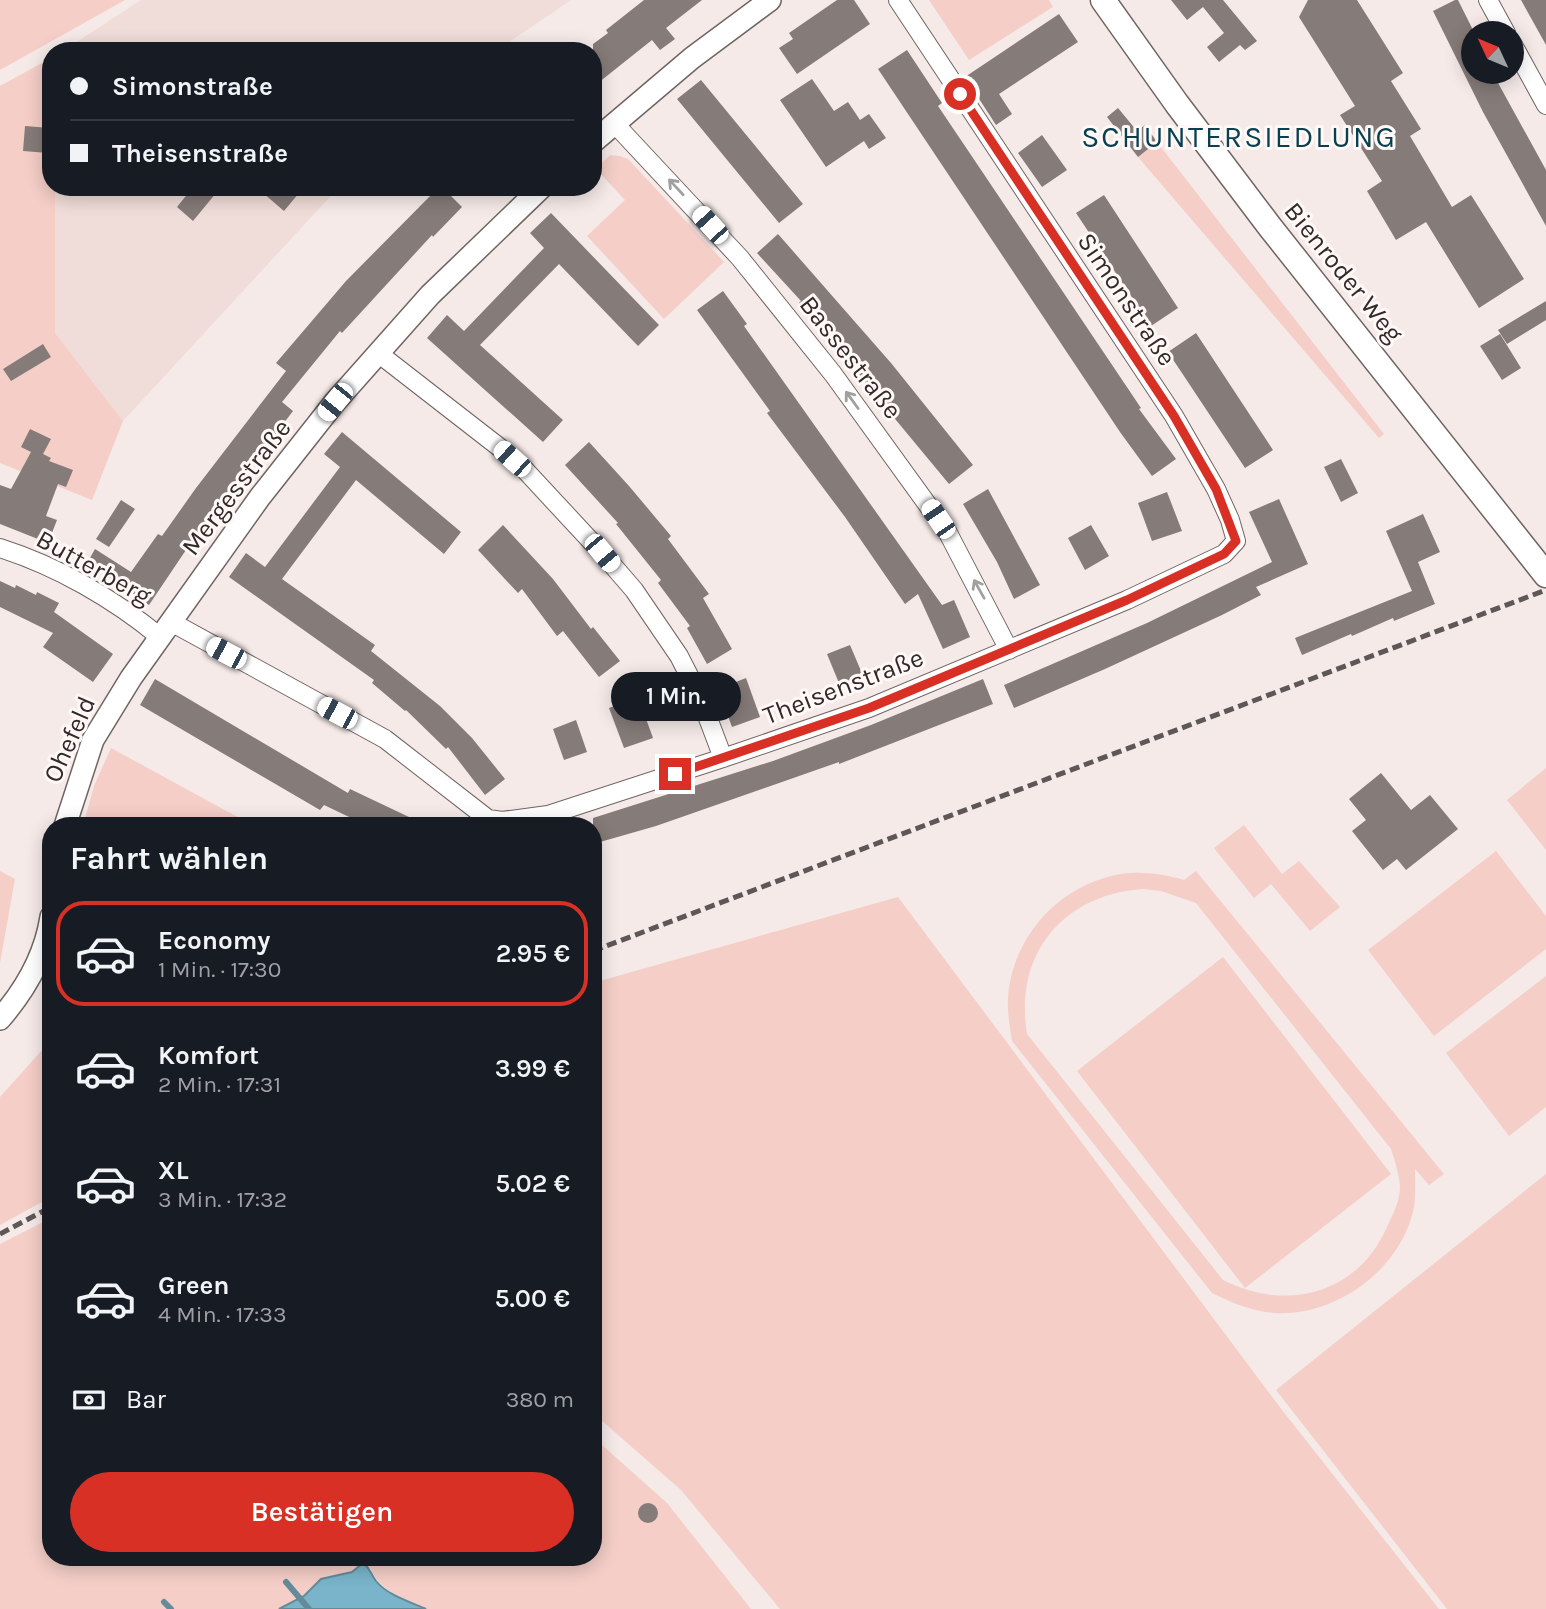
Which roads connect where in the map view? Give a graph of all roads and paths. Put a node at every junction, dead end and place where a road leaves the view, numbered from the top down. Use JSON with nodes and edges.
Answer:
{"nodes":[{"id":1,"x":770,"y":0,"type":"edge"},
{"id":2,"x":898,"y":0,"type":"edge"},
{"id":3,"x":1103,"y":0,"type":"edge"},
{"id":4,"x":1488,"y":0,"type":"edge"},
{"id":5,"x":1499,"y":21,"type":"edge"},
{"id":6,"x":1524,"y":65,"type":"edge"},
{"id":7,"x":1546,"y":105,"type":"edge"},
{"id":8,"x":614,"y":123,"type":"junction"},
{"id":9,"x":602,"y":134,"type":"edge"},
{"id":10,"x":533,"y":196,"type":"edge"},
{"id":11,"x":378,"y":353,"type":"junction"},
{"id":12,"x":1236,"y":541,"type":"joint"},
{"id":13,"x":0,"y":548,"type":"edge"},
{"id":14,"x":1546,"y":575,"type":"edge"},
{"id":15,"x":165,"y":630,"type":"junction"},
{"id":16,"x":1009,"y":650,"type":"junction"},
{"id":17,"x":131,"y":678,"type":"joint"},
{"id":18,"x":723,"y":758,"type":"junction"},
{"id":19,"x":68,"y":817,"type":"edge"},
{"id":20,"x":487,"y":817,"type":"edge"},
{"id":21,"x":530,"y":817,"type":"edge"},
{"id":22,"x":42,"y":951,"type":"edge"},
{"id":23,"x":0,"y":1019,"type":"edge"}],
"edges":[{"from":1,"to":8,"type":"street"},
{"from":2,"to":12,"type":"street","name":"Simonstraße"},
{"from":3,"to":14,"type":"main road","name":"Bienroder Weg"},
{"from":4,"to":5,"type":"street"},
{"from":6,"to":7,"type":"street"},
{"from":8,"to":9,"type":"street"},
{"from":16,"to":8,"type":"street","name":"Bassestraße","one_way":true},
{"from":10,"to":11,"type":"street","name":"Mergesstraße"},
{"from":11,"to":15,"type":"street","name":"Mergesstraße"},
{"from":11,"to":18,"type":"street"},
{"from":12,"to":16,"type":"street","name":"Theisenstraße"},
{"from":13,"to":15,"type":"street","name":"Butterberg"},
{"from":15,"to":17,"type":"street","name":"Mergesstraße"},
{"from":15,"to":20,"type":"street","name":"Theisenstraße"},
{"from":16,"to":18,"type":"street","name":"Theisenstraße"},
{"from":17,"to":19,"type":"street","name":"Ohefeld"},
{"from":18,"to":21,"type":"street","name":"Theisenstraße"},
{"from":22,"to":23,"type":"street"}]}
